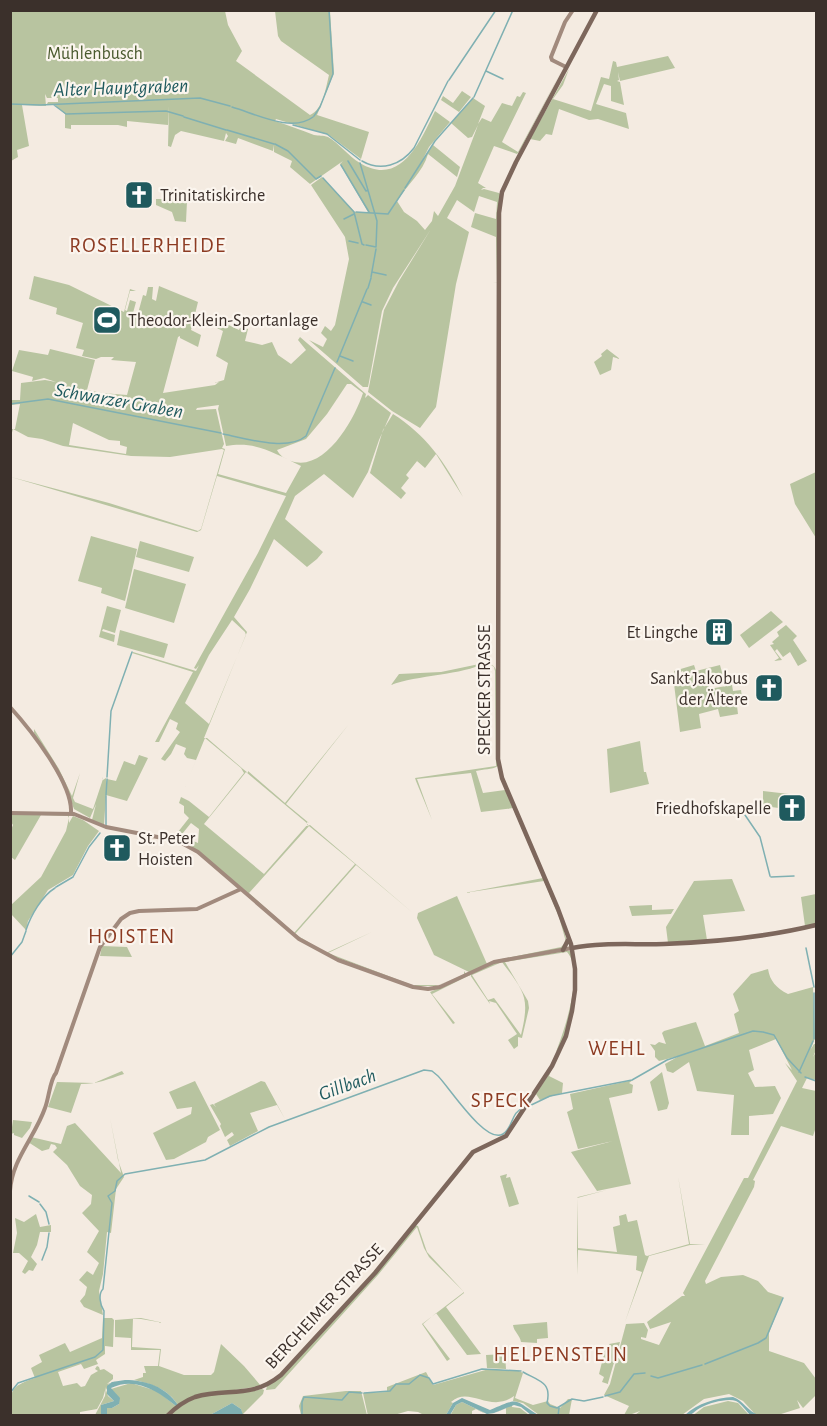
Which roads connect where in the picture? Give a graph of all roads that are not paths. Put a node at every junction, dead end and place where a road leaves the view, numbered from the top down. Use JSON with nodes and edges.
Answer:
{"nodes":[{"id":1,"x":573,"y":10,"type":"edge"},
{"id":2,"x":597,"y":10,"type":"edge"},
{"id":3,"x":566,"y":67,"type":"junction"},
{"id":4,"x":10,"y":707,"type":"edge"},
{"id":5,"x":71,"y":806,"type":"junction"},
{"id":6,"x":10,"y":813,"type":"edge"},
{"id":7,"x":71,"y":813,"type":"junction"},
{"id":8,"x":80,"y":815,"type":"junction"},
{"id":9,"x":241,"y":889,"type":"junction"},
{"id":10,"x":816,"y":926,"type":"edge"},
{"id":11,"x":569,"y":938,"type":"junction"},
{"id":12,"x":580,"y":946,"type":"junction"},
{"id":13,"x":572,"y":948,"type":"junction"},
{"id":14,"x":563,"y":950,"type":"junction"},
{"id":15,"x":574,"y":963,"type":"junction"},
{"id":16,"x":467,"y":1159,"type":"joint"},
{"id":17,"x":10,"y":1191,"type":"edge"},
{"id":18,"x":10,"y":1233,"type":"edge"},
{"id":19,"x":10,"y":1276,"type":"edge"},
{"id":20,"x":167,"y":1416,"type":"edge"}],
"edges":[{"from":1,"to":3,"type":"main road"},
{"from":2,"to":3,"type":"main road"},
{"from":3,"to":11,"type":"main road","name":"SPECKER STRASSE"},
{"from":4,"to":5,"type":"main road"},
{"from":5,"to":7,"type":"main road"},
{"from":5,"to":8,"type":"main road"},
{"from":6,"to":7,"type":"main road"},
{"from":7,"to":8,"type":"main road"},
{"from":8,"to":9,"type":"main road"},
{"from":9,"to":14,"type":"main road"},
{"from":9,"to":17,"type":"main road"},
{"from":10,"to":12,"type":"main road"},
{"from":11,"to":13,"type":"main road","name":"SPECKER STRASSE"},
{"from":11,"to":14,"type":"main road"},
{"from":12,"to":13,"type":"main road"},
{"from":12,"to":15,"type":"main road"},
{"from":13,"to":14,"type":"main road"},
{"from":13,"to":15,"type":"main road","name":"SPECKER STRASSE"},
{"from":15,"to":16,"type":"main road","name":"SPECKER STRASSE"},
{"from":16,"to":20,"type":"main road","name":"BERGHEIMER STRASSE"},
{"from":18,"to":19,"type":"main road"}]}
